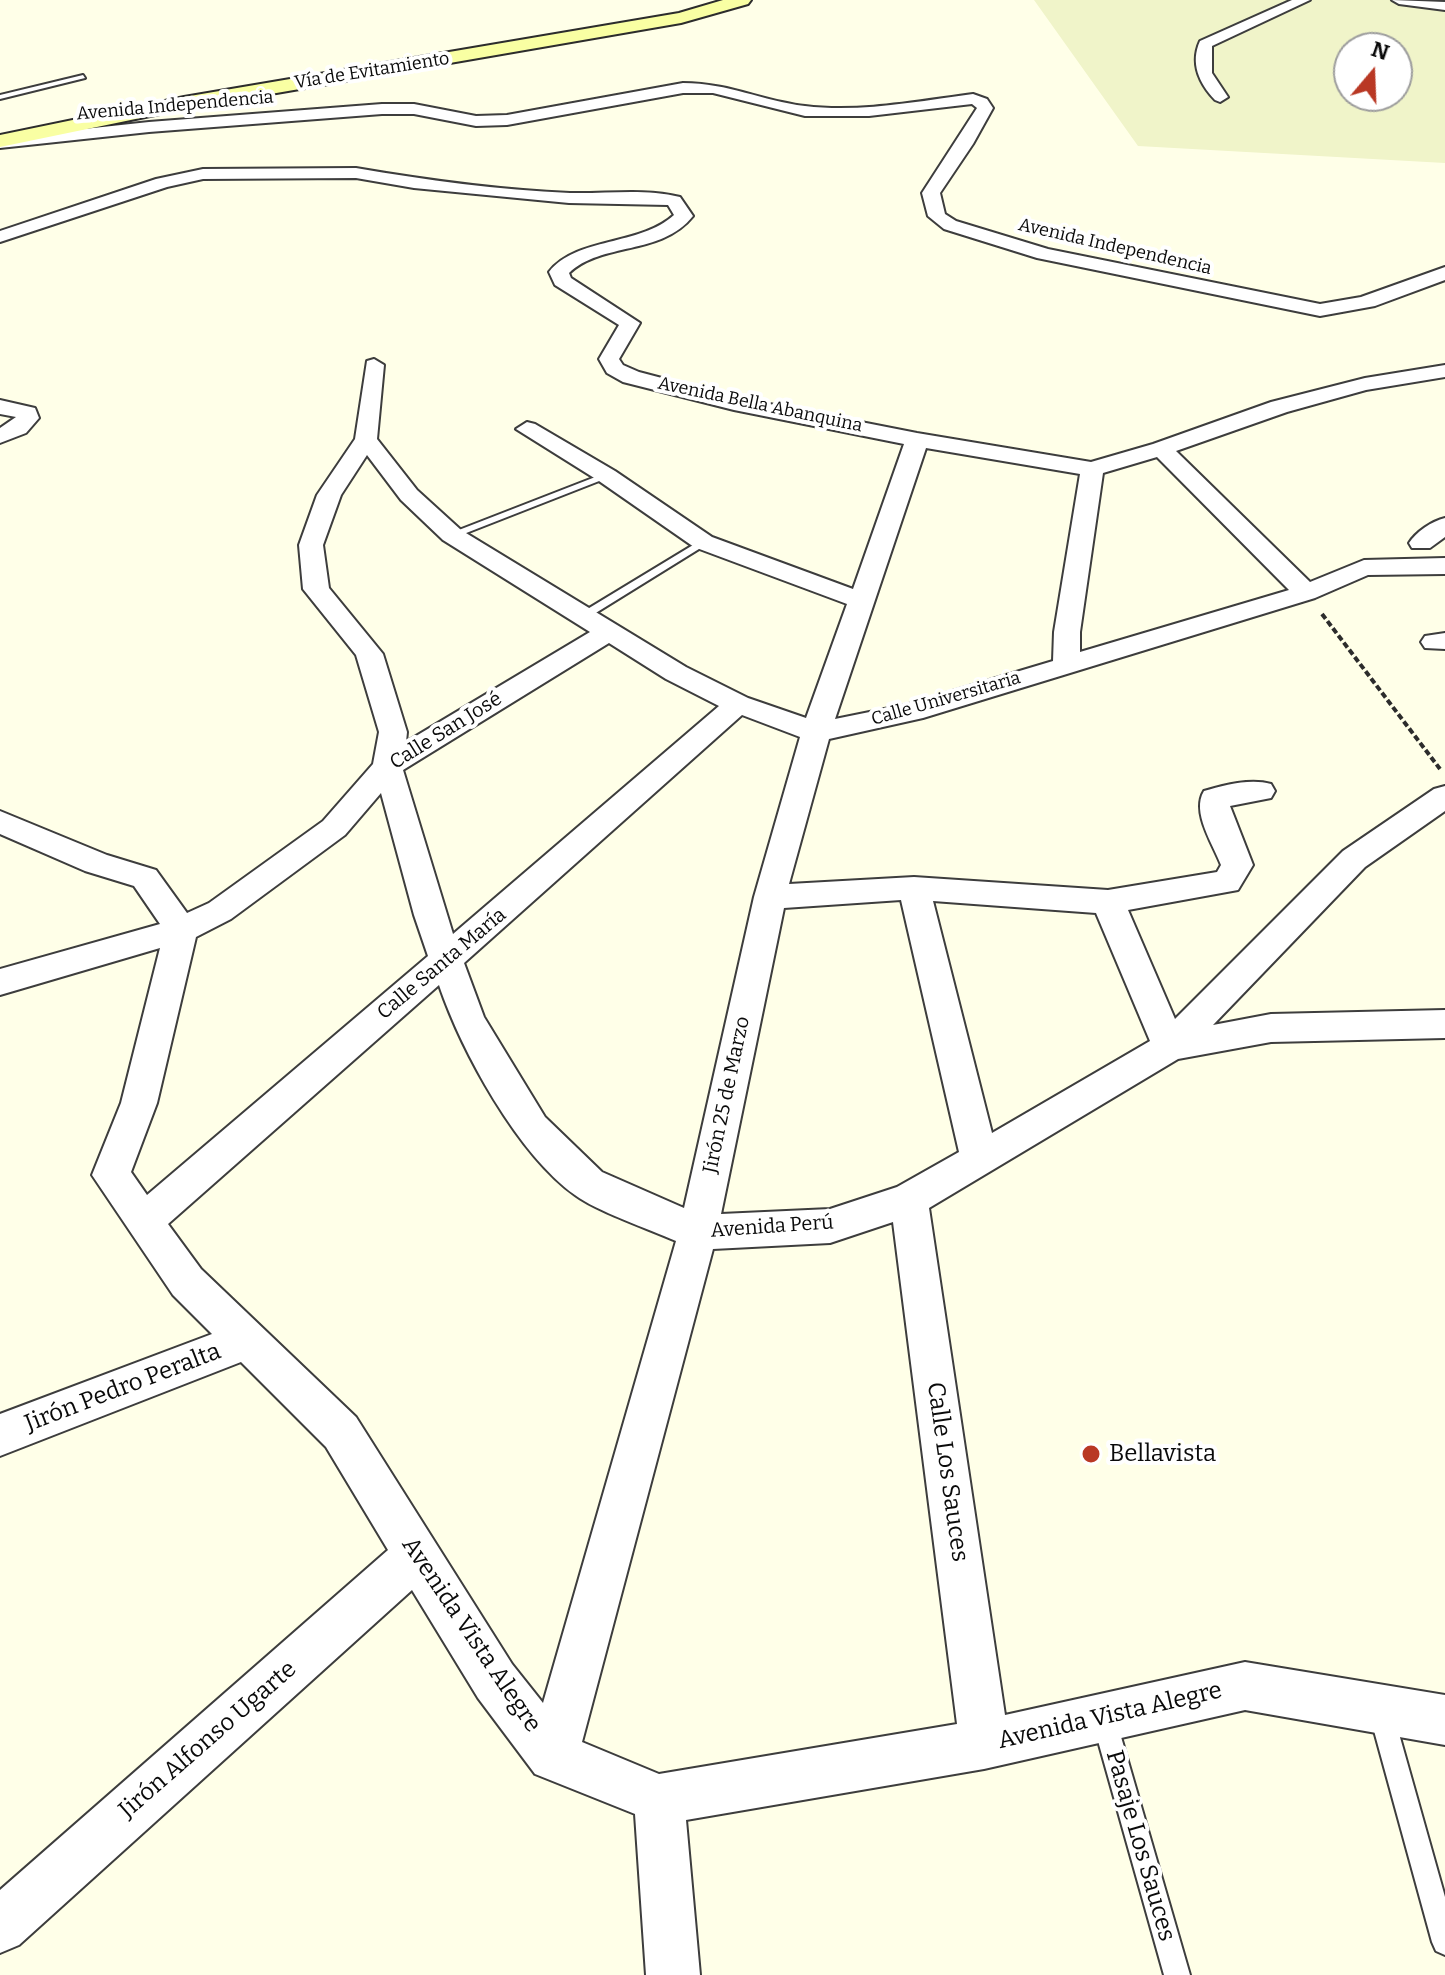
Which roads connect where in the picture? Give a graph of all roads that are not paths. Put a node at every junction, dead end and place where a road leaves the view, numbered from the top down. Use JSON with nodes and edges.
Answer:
{"nodes":[{"id":1,"x":742,"y":0,"type":"edge"},
{"id":2,"x":1303,"y":0,"type":"edge"},
{"id":3,"x":1399,"y":0,"type":"edge"},
{"id":4,"x":1445,"y":6,"type":"edge"},
{"id":5,"x":83,"y":77,"type":"dead end"},
{"id":6,"x":0,"y":97,"type":"edge"},
{"id":7,"x":1220,"y":97,"type":"dead end"},
{"id":8,"x":0,"y":142,"type":"edge"},
{"id":9,"x":0,"y":237,"type":"edge"},
{"id":10,"x":1445,"y":273,"type":"edge"},
{"id":11,"x":374,"y":365,"type":"dead end"},
{"id":12,"x":1445,"y":371,"type":"edge"},
{"id":13,"x":0,"y":407,"type":"edge"},
{"id":14,"x":527,"y":429,"type":"dead end"},
{"id":15,"x":0,"y":436,"type":"edge"},
{"id":16,"x":366,"y":439,"type":"junction"},
{"id":17,"x":917,"y":440,"type":"junction"},
{"id":18,"x":1161,"y":449,"type":"junction"},
{"id":19,"x":1092,"y":469,"type":"junction"},
{"id":20,"x":607,"y":476,"type":"junction"},
{"id":21,"x":1445,"y":525,"type":"edge"},
{"id":22,"x":452,"y":535,"type":"junction"},
{"id":23,"x":703,"y":542,"type":"junction"},
{"id":24,"x":1433,"y":543,"type":"edge"},
{"id":25,"x":1445,"y":566,"type":"edge"},
{"id":26,"x":1364,"y":568,"type":"junction"},
{"id":27,"x":1306,"y":593,"type":"junction"},
{"id":28,"x":862,"y":601,"type":"junction"},
{"id":29,"x":582,"y":616,"type":"junction"},
{"id":30,"x":609,"y":632,"type":"junction"},
{"id":31,"x":1067,"y":664,"type":"junction"},
{"id":32,"x":738,"y":704,"type":"junction"},
{"id":33,"x":816,"y":732,"type":"junction"},
{"id":34,"x":387,"y":766,"type":"junction"},
{"id":35,"x":1260,"y":791,"type":"dead end"},
{"id":36,"x":1445,"y":796,"type":"edge"},
{"id":37,"x":0,"y":822,"type":"edge"},
{"id":38,"x":914,"y":888,"type":"junction"},
{"id":39,"x":770,"y":897,"type":"junction"},
{"id":40,"x":1108,"y":902,"type":"junction"},
{"id":41,"x":181,"y":930,"type":"junction"},
{"id":42,"x":447,"y":961,"type":"junction"},
{"id":43,"x":0,"y":982,"type":"edge"},
{"id":44,"x":1445,"y":1024,"type":"edge"},
{"id":45,"x":1170,"y":1047,"type":"junction"},
{"id":46,"x":979,"y":1157,"type":"junction"},
{"id":47,"x":909,"y":1200,"type":"junction"},
{"id":48,"x":143,"y":1222,"type":"junction"},
{"id":49,"x":698,"y":1232,"type":"junction"},
{"id":50,"x":246,"y":1341,"type":"junction"},
{"id":51,"x":0,"y":1435,"type":"edge"},
{"id":52,"x":417,"y":1555,"type":"junction"},
{"id":53,"x":1380,"y":1709,"type":"junction"},
{"id":54,"x":1103,"y":1717,"type":"junction"},
{"id":55,"x":1445,"y":1720,"type":"edge"},
{"id":56,"x":984,"y":1744,"type":"junction"},
{"id":57,"x":553,"y":1756,"type":"junction"},
{"id":58,"x":659,"y":1799,"type":"junction"},
{"id":59,"x":0,"y":1926,"type":"edge"},
{"id":60,"x":1445,"y":1942,"type":"edge"},
{"id":61,"x":673,"y":1975,"type":"edge"},
{"id":62,"x":1177,"y":1975,"type":"edge"}],
"edges":[{"from":1,"to":8,"type":"main road","name":"Vía de Evitamiento"},
{"from":2,"to":7,"type":"street"},
{"from":3,"to":4,"type":"street"},
{"from":5,"to":6,"type":"lane"},
{"from":8,"to":10,"type":"street","name":"Avenida Independencia"},
{"from":9,"to":17,"type":"street","name":"Avenida Bella Abanquina"},
{"from":11,"to":16,"type":"street","name":"Avenida Perú"},
{"from":12,"to":18,"type":"street","name":"Avenida Bella Abanquina"},
{"from":13,"to":15,"type":"street"},
{"from":14,"to":20,"type":"street"},
{"from":16,"to":22,"type":"street"},
{"from":16,"to":34,"type":"street","name":"Avenida Perú"},
{"from":17,"to":19,"type":"street","name":"Avenida Bella Abanquina"},
{"from":17,"to":28,"type":"street","name":"Jirón 25 de Marzo"},
{"from":18,"to":19,"type":"street","name":"Avenida Bella Abanquina"},
{"from":18,"to":27,"type":"street"},
{"from":19,"to":31,"type":"street"},
{"from":20,"to":22,"type":"lane"},
{"from":20,"to":23,"type":"street"},
{"from":21,"to":24,"type":"street","name":"Calle Universitaria"},
{"from":22,"to":29,"type":"street"},
{"from":23,"to":28,"type":"street"},
{"from":23,"to":29,"type":"lane"},
{"from":24,"to":26,"type":"street","name":"Calle Universitaria"},
{"from":25,"to":26,"type":"street","name":"Calle Universitaria"},
{"from":26,"to":27,"type":"street","name":"Calle Universitaria"},
{"from":27,"to":31,"type":"street","name":"Calle Universitaria"},
{"from":28,"to":33,"type":"street","name":"Jirón 25 de Marzo"},
{"from":29,"to":30,"type":"street"},
{"from":30,"to":32,"type":"street"},
{"from":30,"to":34,"type":"street","name":"Calle San José"},
{"from":31,"to":33,"type":"street","name":"Calle Universitaria"},
{"from":32,"to":33,"type":"street"},
{"from":32,"to":42,"type":"street","name":"Calle Santa María"},
{"from":33,"to":39,"type":"street","name":"Jirón 25 de Marzo"},
{"from":34,"to":41,"type":"street","name":"Calle San José"},
{"from":34,"to":42,"type":"street","name":"Avenida Perú"},
{"from":35,"to":40,"type":"street"},
{"from":36,"to":45,"type":"street","name":"Avenida Perú"},
{"from":37,"to":41,"type":"street"},
{"from":38,"to":39,"type":"street"},
{"from":38,"to":40,"type":"street"},
{"from":38,"to":46,"type":"street"},
{"from":39,"to":49,"type":"street","name":"Jirón 25 de Marzo"},
{"from":40,"to":45,"type":"street"},
{"from":41,"to":43,"type":"street","name":"Calle San José"},
{"from":41,"to":48,"type":"street","name":"Avenida Vista Alegre"},
{"from":42,"to":48,"type":"street","name":"Calle Santa María"},
{"from":42,"to":49,"type":"street","name":"Avenida Perú"},
{"from":44,"to":45,"type":"street"},
{"from":45,"to":46,"type":"street","name":"Avenida Perú"},
{"from":46,"to":47,"type":"street","name":"Avenida Perú"},
{"from":47,"to":49,"type":"street","name":"Avenida Perú"},
{"from":47,"to":56,"type":"street","name":"Calle Los Sauces"},
{"from":48,"to":50,"type":"street","name":"Avenida Vista Alegre"},
{"from":49,"to":57,"type":"street","name":"Jirón 25 de Marzo"},
{"from":50,"to":51,"type":"street","name":"Jirón Pedro Peralta"},
{"from":50,"to":52,"type":"street","name":"Avenida Vista Alegre"},
{"from":52,"to":57,"type":"street","name":"Avenida Vista Alegre"},
{"from":52,"to":59,"type":"street","name":"Jirón Alfonso Ugarte"},
{"from":53,"to":54,"type":"street","name":"Avenida Vista Alegre"},
{"from":53,"to":55,"type":"street","name":"Avenida Vista Alegre"},
{"from":53,"to":60,"type":"lane"},
{"from":54,"to":56,"type":"street","name":"Avenida Vista Alegre"},
{"from":54,"to":62,"type":"lane","name":"Pasaje Los Sauces"},
{"from":56,"to":58,"type":"street","name":"Avenida Vista Alegre"},
{"from":57,"to":58,"type":"street"},
{"from":58,"to":61,"type":"street"}]}
